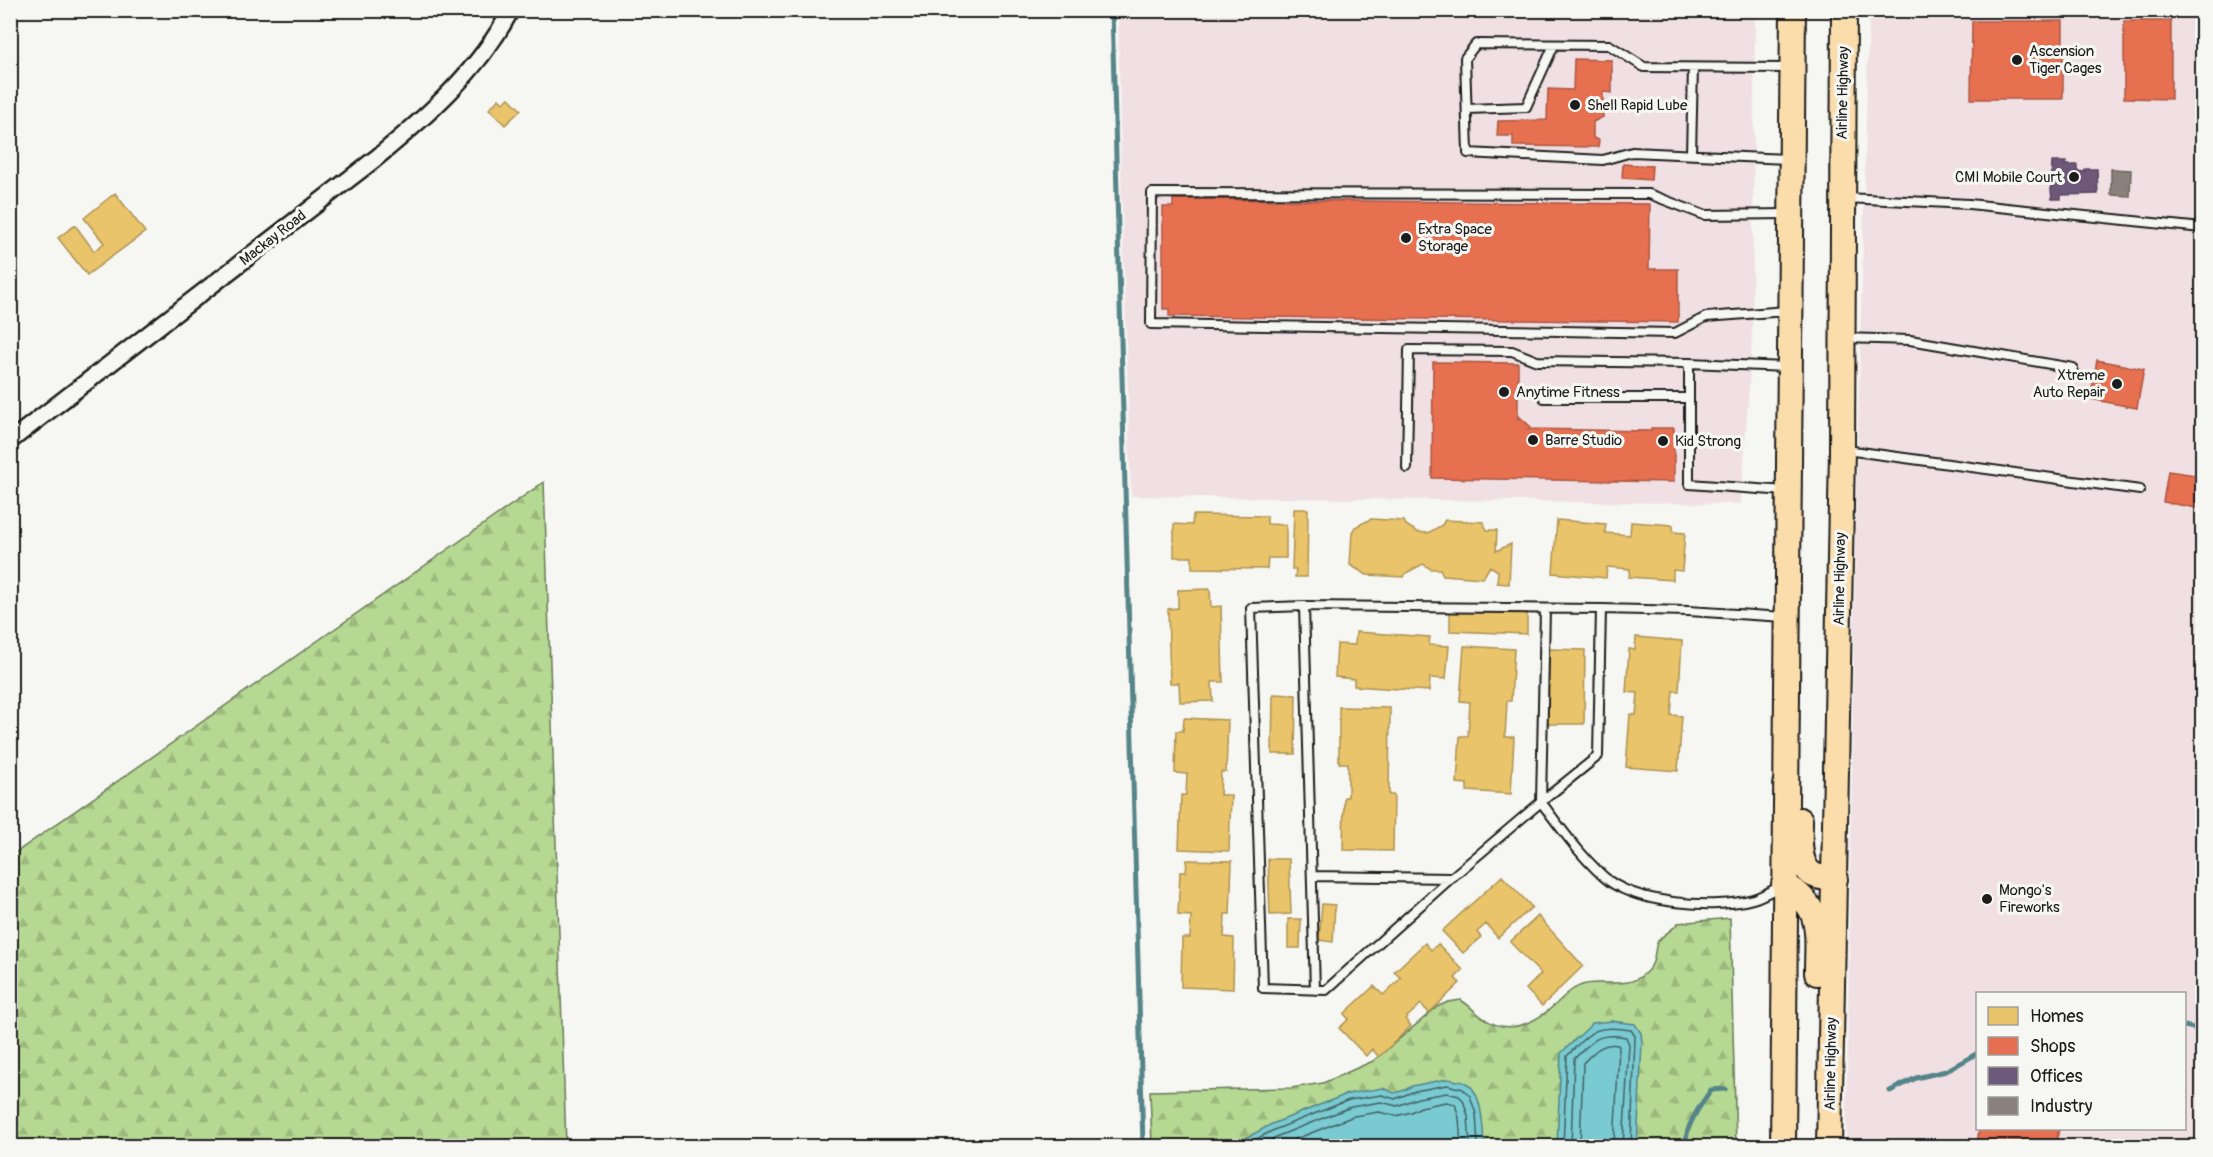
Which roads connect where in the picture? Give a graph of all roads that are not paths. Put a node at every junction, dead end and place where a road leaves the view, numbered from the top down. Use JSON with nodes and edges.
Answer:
{"nodes":[{"id":1,"x":511,"y":10,"type":"edge"},
{"id":2,"x":1793,"y":10,"type":"edge"},
{"id":3,"x":1844,"y":10,"type":"edge"},
{"id":4,"x":1554,"y":45,"type":"junction"},
{"id":5,"x":1693,"y":68,"type":"junction"},
{"id":6,"x":1792,"y":68,"type":"junction"},
{"id":7,"x":1467,"y":109,"type":"junction"},
{"id":8,"x":1691,"y":154,"type":"junction"},
{"id":9,"x":1791,"y":159,"type":"junction"},
{"id":10,"x":1842,"y":198,"type":"junction"},
{"id":11,"x":1791,"y":214,"type":"junction"},
{"id":12,"x":2202,"y":228,"type":"edge"},
{"id":13,"x":1790,"y":311,"type":"junction"},
{"id":14,"x":1843,"y":338,"type":"junction"},
{"id":15,"x":1689,"y":363,"type":"junction"},
{"id":16,"x":1789,"y":367,"type":"junction"},
{"id":17,"x":2073,"y":368,"type":"dead end"},
{"id":18,"x":1544,"y":398,"type":"dead end"},
{"id":19,"x":1689,"y":398,"type":"junction"},
{"id":20,"x":10,"y":441,"type":"edge"},
{"id":21,"x":1842,"y":450,"type":"junction"},
{"id":22,"x":1407,"y":468,"type":"dead end"},
{"id":23,"x":2140,"y":490,"type":"dead end"},
{"id":24,"x":1788,"y":491,"type":"junction"},
{"id":25,"x":1304,"y":606,"type":"junction"},
{"id":26,"x":1545,"y":609,"type":"junction"},
{"id":27,"x":1601,"y":609,"type":"junction"},
{"id":28,"x":1786,"y":617,"type":"junction"},
{"id":29,"x":1786,"y":674,"type":"junction"},
{"id":30,"x":1540,"y":802,"type":"junction"},
{"id":31,"x":1312,"y":876,"type":"junction"},
{"id":32,"x":1451,"y":878,"type":"junction"},
{"id":33,"x":1835,"y":879,"type":"junction"},
{"id":34,"x":1784,"y":885,"type":"junction"},
{"id":35,"x":1315,"y":990,"type":"junction"},
{"id":36,"x":1831,"y":1055,"type":"junction"},
{"id":37,"x":1783,"y":1146,"type":"edge"},
{"id":38,"x":1829,"y":1146,"type":"edge"}],
"edges":[{"from":1,"to":20,"type":"street","name":"Mackay Road"},
{"from":2,"to":6,"type":"highway"},
{"from":3,"to":10,"type":"highway","name":"Airline Highway"},
{"from":4,"to":5,"type":"lane"},
{"from":4,"to":7,"type":"lane"},
{"from":4,"to":7,"type":"lane"},
{"from":5,"to":6,"type":"lane"},
{"from":5,"to":8,"type":"lane"},
{"from":6,"to":9,"type":"highway"},
{"from":7,"to":8,"type":"lane"},
{"from":8,"to":9,"type":"lane"},
{"from":9,"to":11,"type":"highway"},
{"from":10,"to":12,"type":"lane"},
{"from":10,"to":14,"type":"highway","name":"Airline Highway"},
{"from":11,"to":13,"type":"highway"},
{"from":11,"to":13,"type":"lane"},
{"from":13,"to":16,"type":"highway"},
{"from":14,"to":17,"type":"lane"},
{"from":14,"to":21,"type":"highway","name":"Airline Highway"},
{"from":15,"to":16,"type":"lane"},
{"from":15,"to":19,"type":"lane"},
{"from":15,"to":22,"type":"lane"},
{"from":16,"to":24,"type":"highway"},
{"from":18,"to":19,"type":"lane"},
{"from":19,"to":24,"type":"lane"},
{"from":21,"to":23,"type":"lane"},
{"from":21,"to":33,"type":"highway","name":"Airline Highway"},
{"from":24,"to":28,"type":"highway"},
{"from":25,"to":26,"type":"lane"},
{"from":25,"to":31,"type":"lane"},
{"from":25,"to":35,"type":"lane"},
{"from":26,"to":27,"type":"lane"},
{"from":26,"to":30,"type":"lane"},
{"from":27,"to":28,"type":"lane"},
{"from":27,"to":30,"type":"lane"},
{"from":28,"to":29,"type":"highway"},
{"from":29,"to":33,"type":"highway"},
{"from":29,"to":34,"type":"highway"},
{"from":30,"to":32,"type":"lane"},
{"from":30,"to":34,"type":"lane"},
{"from":31,"to":32,"type":"lane"},
{"from":31,"to":35,"type":"lane"},
{"from":32,"to":35,"type":"lane"},
{"from":33,"to":36,"type":"highway","name":"Airline Highway"},
{"from":34,"to":36,"type":"highway"},
{"from":34,"to":37,"type":"highway"},
{"from":36,"to":38,"type":"highway","name":"Airline Highway"}]}
